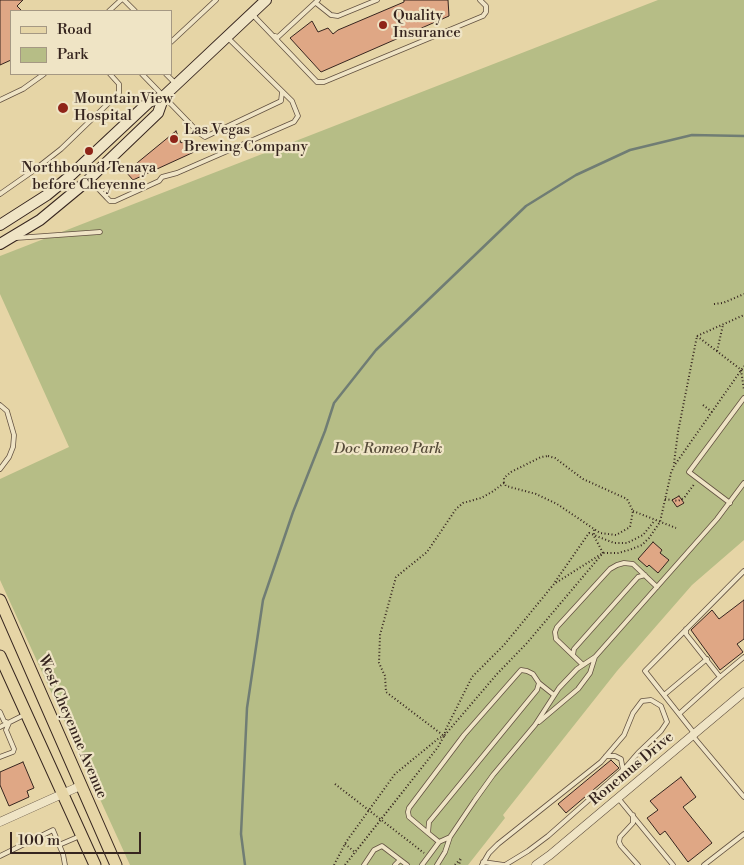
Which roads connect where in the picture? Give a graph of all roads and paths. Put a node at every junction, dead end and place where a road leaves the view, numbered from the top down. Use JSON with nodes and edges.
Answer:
{"nodes":[{"id":1,"x":122,"y":0,"type":"edge"},
{"id":2,"x":216,"y":0,"type":"edge"},
{"id":3,"x":266,"y":0,"type":"edge"},
{"id":4,"x":377,"y":0,"type":"edge"},
{"id":5,"x":480,"y":0,"type":"edge"},
{"id":6,"x":317,"y":1,"type":"edge"},
{"id":7,"x":110,"y":10,"type":"edge"},
{"id":8,"x":135,"y":10,"type":"edge"},
{"id":9,"x":252,"y":14,"type":"junction"},
{"id":10,"x":274,"y":36,"type":"junction"},
{"id":11,"x":228,"y":37,"type":"junction"},
{"id":12,"x":172,"y":41,"type":"edge"},
{"id":13,"x":43,"y":75,"type":"edge"},
{"id":14,"x":111,"y":75,"type":"edge"},
{"id":15,"x":143,"y":75,"type":"edge"},
{"id":16,"x":167,"y":75,"type":"edge"},
{"id":17,"x":176,"y":84,"type":"junction"},
{"id":18,"x":282,"y":91,"type":"junction"},
{"id":19,"x":164,"y":96,"type":"junction"},
{"id":20,"x":0,"y":100,"type":"edge"},
{"id":21,"x":89,"y":179,"type":"junction"},
{"id":22,"x":0,"y":194,"type":"edge"},
{"id":23,"x":0,"y":225,"type":"edge"},
{"id":24,"x":100,"y":232,"type":"dead end"},
{"id":25,"x":11,"y":238,"type":"junction"},
{"id":26,"x":0,"y":244,"type":"edge"},
{"id":27,"x":744,"y":294,"type":"edge"},
{"id":28,"x":714,"y":304,"type":"dead end"},
{"id":29,"x":744,"y":315,"type":"edge"},
{"id":30,"x":724,"y":325,"type":"junction"},
{"id":31,"x":697,"y":336,"type":"junction"},
{"id":32,"x":717,"y":351,"type":"junction"},
{"id":33,"x":744,"y":366,"type":"edge"},
{"id":34,"x":743,"y":371,"type":"edge"},
{"id":35,"x":744,"y":390,"type":"edge"},
{"id":36,"x":744,"y":398,"type":"edge"},
{"id":37,"x":0,"y":405,"type":"edge"},
{"id":38,"x":703,"y":405,"type":"dead end"},
{"id":39,"x":712,"y":412,"type":"junction"},
{"id":40,"x":674,"y":466,"type":"junction"},
{"id":41,"x":0,"y":468,"type":"edge"},
{"id":42,"x":698,"y":479,"type":"junction"},
{"id":43,"x":504,"y":483,"type":"junction"},
{"id":44,"x":744,"y":483,"type":"edge"},
{"id":45,"x":665,"y":499,"type":"junction"},
{"id":46,"x":730,"y":503,"type":"junction"},
{"id":47,"x":634,"y":511,"type":"junction"},
{"id":48,"x":655,"y":520,"type":"junction"},
{"id":49,"x":660,"y":522,"type":"junction"},
{"id":50,"x":594,"y":528,"type":"junction"},
{"id":51,"x":676,"y":528,"type":"dead end"},
{"id":52,"x":594,"y":536,"type":"junction"},
{"id":53,"x":603,"y":553,"type":"junction"},
{"id":54,"x":744,"y":571,"type":"edge"},
{"id":55,"x":645,"y":575,"type":"junction"},
{"id":56,"x":554,"y":584,"type":"junction"},
{"id":57,"x":657,"y":586,"type":"junction"},
{"id":58,"x":0,"y":600,"type":"edge"},
{"id":59,"x":686,"y":630,"type":"junction"},
{"id":60,"x":23,"y":652,"type":"junction"},
{"id":61,"x":573,"y":656,"type":"junction"},
{"id":62,"x":595,"y":657,"type":"junction"},
{"id":63,"x":744,"y":657,"type":"edge"},
{"id":64,"x":1,"y":660,"type":"edge"},
{"id":65,"x":707,"y":660,"type":"junction"},
{"id":66,"x":583,"y":665,"type":"junction"},
{"id":67,"x":720,"y":677,"type":"junction"},
{"id":68,"x":539,"y":683,"type":"junction"},
{"id":69,"x":744,"y":692,"type":"edge"},
{"id":70,"x":554,"y":695,"type":"junction"},
{"id":71,"x":664,"y":695,"type":"junction"},
{"id":72,"x":0,"y":712,"type":"edge"},
{"id":73,"x":26,"y":714,"type":"junction"},
{"id":74,"x":679,"y":714,"type":"junction"},
{"id":75,"x":9,"y":723,"type":"junction"},
{"id":76,"x":535,"y":725,"type":"junction"},
{"id":77,"x":0,"y":727,"type":"edge"},
{"id":78,"x":693,"y":734,"type":"junction"},
{"id":79,"x":444,"y":736,"type":"junction"},
{"id":80,"x":606,"y":756,"type":"junction"},
{"id":81,"x":0,"y":757,"type":"edge"},
{"id":82,"x":623,"y":770,"type":"junction"},
{"id":83,"x":335,"y":784,"type":"dead end"},
{"id":84,"x":80,"y":786,"type":"junction"},
{"id":85,"x":62,"y":794,"type":"junction"},
{"id":86,"x":744,"y":797,"type":"edge"},
{"id":87,"x":618,"y":798,"type":"junction"},
{"id":88,"x":369,"y":810,"type":"junction"},
{"id":89,"x":633,"y":815,"type":"junction"},
{"id":90,"x":382,"y":820,"type":"junction"},
{"id":91,"x":0,"y":822,"type":"edge"},
{"id":92,"x":428,"y":833,"type":"junction"},
{"id":93,"x":744,"y":834,"type":"edge"},
{"id":94,"x":82,"y":835,"type":"junction"},
{"id":95,"x":450,"y":837,"type":"junction"},
{"id":96,"x":439,"y":842,"type":"junction"},
{"id":97,"x":345,"y":844,"type":"junction"},
{"id":98,"x":59,"y":845,"type":"junction"},
{"id":99,"x":356,"y":853,"type":"junction"},
{"id":100,"x":0,"y":856,"type":"edge"},
{"id":101,"x":428,"y":856,"type":"junction"},
{"id":102,"x":400,"y":860,"type":"junction"},
{"id":103,"x":483,"y":864,"type":"edge"},
{"id":104,"x":65,"y":865,"type":"edge"},
{"id":105,"x":95,"y":865,"type":"edge"},
{"id":106,"x":116,"y":865,"type":"edge"},
{"id":107,"x":334,"y":865,"type":"edge"},
{"id":108,"x":345,"y":865,"type":"edge"},
{"id":109,"x":364,"y":865,"type":"edge"},
{"id":110,"x":394,"y":865,"type":"edge"},
{"id":111,"x":407,"y":865,"type":"edge"},
{"id":112,"x":422,"y":865,"type":"edge"},
{"id":113,"x":437,"y":865,"type":"edge"},
{"id":114,"x":455,"y":865,"type":"edge"},
{"id":115,"x":459,"y":865,"type":"edge"},
{"id":116,"x":504,"y":865,"type":"edge"},
{"id":117,"x":536,"y":865,"type":"edge"},
{"id":118,"x":638,"y":865,"type":"edge"},
{"id":119,"x":673,"y":865,"type":"edge"},
{"id":120,"x":704,"y":865,"type":"edge"}],
"edges":[{"from":1,"to":7,"type":"lane"},
{"from":1,"to":8,"type":"lane"},
{"from":2,"to":12,"type":"lane"},
{"from":3,"to":9,"type":"main road"},
{"from":4,"to":6,"type":"lane"},
{"from":5,"to":10,"type":"lane"},
{"from":6,"to":10,"type":"lane"},
{"from":9,"to":10,"type":"lane"},
{"from":9,"to":11,"type":"main road"},
{"from":11,"to":17,"type":"main road"},
{"from":11,"to":18,"type":"lane"},
{"from":13,"to":20,"type":"lane"},
{"from":14,"to":22,"type":"lane"},
{"from":15,"to":19,"type":"lane"},
{"from":16,"to":17,"type":"lane"},
{"from":17,"to":19,"type":"main road"},
{"from":18,"to":19,"type":"lane"},
{"from":18,"to":21,"type":"lane"},
{"from":19,"to":21,"type":"main road"},
{"from":19,"to":23,"type":"main road"},
{"from":21,"to":25,"type":"main road"},
{"from":24,"to":25,"type":"lane"},
{"from":25,"to":26,"type":"main road"},
{"from":27,"to":28,"type":"path"},
{"from":29,"to":30,"type":"path"},
{"from":30,"to":31,"type":"path"},
{"from":30,"to":32,"type":"path"},
{"from":31,"to":32,"type":"path"},
{"from":31,"to":40,"type":"path"},
{"from":32,"to":34,"type":"path"},
{"from":33,"to":34,"type":"path"},
{"from":34,"to":35,"type":"path"},
{"from":34,"to":39,"type":"path"},
{"from":36,"to":42,"type":"lane"},
{"from":37,"to":41,"type":"lane"},
{"from":38,"to":39,"type":"path"},
{"from":39,"to":40,"type":"path"},
{"from":40,"to":45,"type":"path"},
{"from":42,"to":45,"type":"path"},
{"from":42,"to":46,"type":"lane"},
{"from":43,"to":47,"type":"path"},
{"from":43,"to":50,"type":"path"},
{"from":43,"to":79,"type":"path"},
{"from":44,"to":46,"type":"lane"},
{"from":45,"to":49,"type":"path"},
{"from":46,"to":57,"type":"lane"},
{"from":47,"to":48,"type":"path"},
{"from":47,"to":50,"type":"path"},
{"from":48,"to":49,"type":"path"},
{"from":48,"to":52,"type":"path"},
{"from":49,"to":51,"type":"path"},
{"from":49,"to":53,"type":"path"},
{"from":50,"to":52,"type":"path"},
{"from":52,"to":53,"type":"path"},
{"from":52,"to":56,"type":"path"},
{"from":53,"to":56,"type":"path"},
{"from":53,"to":79,"type":"path"},
{"from":54,"to":59,"type":"lane"},
{"from":55,"to":57,"type":"lane"},
{"from":55,"to":61,"type":"lane"},
{"from":55,"to":61,"type":"lane"},
{"from":56,"to":79,"type":"path"},
{"from":57,"to":62,"type":"lane"},
{"from":58,"to":60,"type":"main road","name":"West Cheyenne Avenue"},
{"from":59,"to":65,"type":"lane"},
{"from":59,"to":71,"type":"lane"},
{"from":60,"to":64,"type":"main road"},
{"from":60,"to":84,"type":"main road","name":"West Cheyenne Avenue"},
{"from":61,"to":66,"type":"lane"},
{"from":62,"to":66,"type":"lane"},
{"from":62,"to":76,"type":"lane"},
{"from":63,"to":67,"type":"lane"},
{"from":64,"to":73,"type":"main road"},
{"from":65,"to":67,"type":"lane"},
{"from":65,"to":71,"type":"lane"},
{"from":66,"to":70,"type":"lane"},
{"from":67,"to":74,"type":"lane"},
{"from":68,"to":70,"type":"lane"},
{"from":68,"to":92,"type":"lane"},
{"from":68,"to":92,"type":"lane"},
{"from":69,"to":78,"type":"street","name":"Ronemus Drive"},
{"from":70,"to":76,"type":"lane"},
{"from":71,"to":74,"type":"lane"},
{"from":72,"to":75,"type":"lane"},
{"from":73,"to":75,"type":"lane"},
{"from":73,"to":85,"type":"main road"},
{"from":74,"to":78,"type":"lane"},
{"from":75,"to":77,"type":"lane"},
{"from":75,"to":81,"type":"lane"},
{"from":76,"to":95,"type":"lane"},
{"from":78,"to":86,"type":"lane"},
{"from":78,"to":87,"type":"street","name":"Ronemus Drive"},
{"from":79,"to":88,"type":"path"},
{"from":79,"to":90,"type":"path"},
{"from":80,"to":82,"type":"lane"},
{"from":80,"to":82,"type":"lane"},
{"from":80,"to":103,"type":"lane"},
{"from":82,"to":116,"type":"lane"},
{"from":83,"to":88,"type":"path"},
{"from":84,"to":85,"type":"street"},
{"from":84,"to":106,"type":"main road","name":"West Cheyenne Avenue"},
{"from":85,"to":91,"type":"street"},
{"from":85,"to":94,"type":"main road"},
{"from":87,"to":89,"type":"lane"},
{"from":87,"to":117,"type":"street","name":"Ronemus Drive"},
{"from":88,"to":90,"type":"path"},
{"from":88,"to":97,"type":"path"},
{"from":89,"to":118,"type":"lane"},
{"from":89,"to":119,"type":"lane"},
{"from":90,"to":99,"type":"path"},
{"from":90,"to":101,"type":"path"},
{"from":92,"to":96,"type":"lane"},
{"from":93,"to":120,"type":"lane"},
{"from":94,"to":98,"type":"lane"},
{"from":94,"to":105,"type":"main road"},
{"from":95,"to":96,"type":"lane"},
{"from":95,"to":113,"type":"lane"},
{"from":96,"to":101,"type":"lane"},
{"from":97,"to":99,"type":"path"},
{"from":97,"to":107,"type":"path"},
{"from":98,"to":100,"type":"lane"},
{"from":98,"to":104,"type":"lane"},
{"from":99,"to":108,"type":"path"},
{"from":101,"to":112,"type":"lane"},
{"from":102,"to":109,"type":"lane"},
{"from":102,"to":110,"type":"lane"},
{"from":102,"to":111,"type":"lane"},
{"from":103,"to":116,"type":"lane"},
{"from":114,"to":115,"type":"path"}]}
